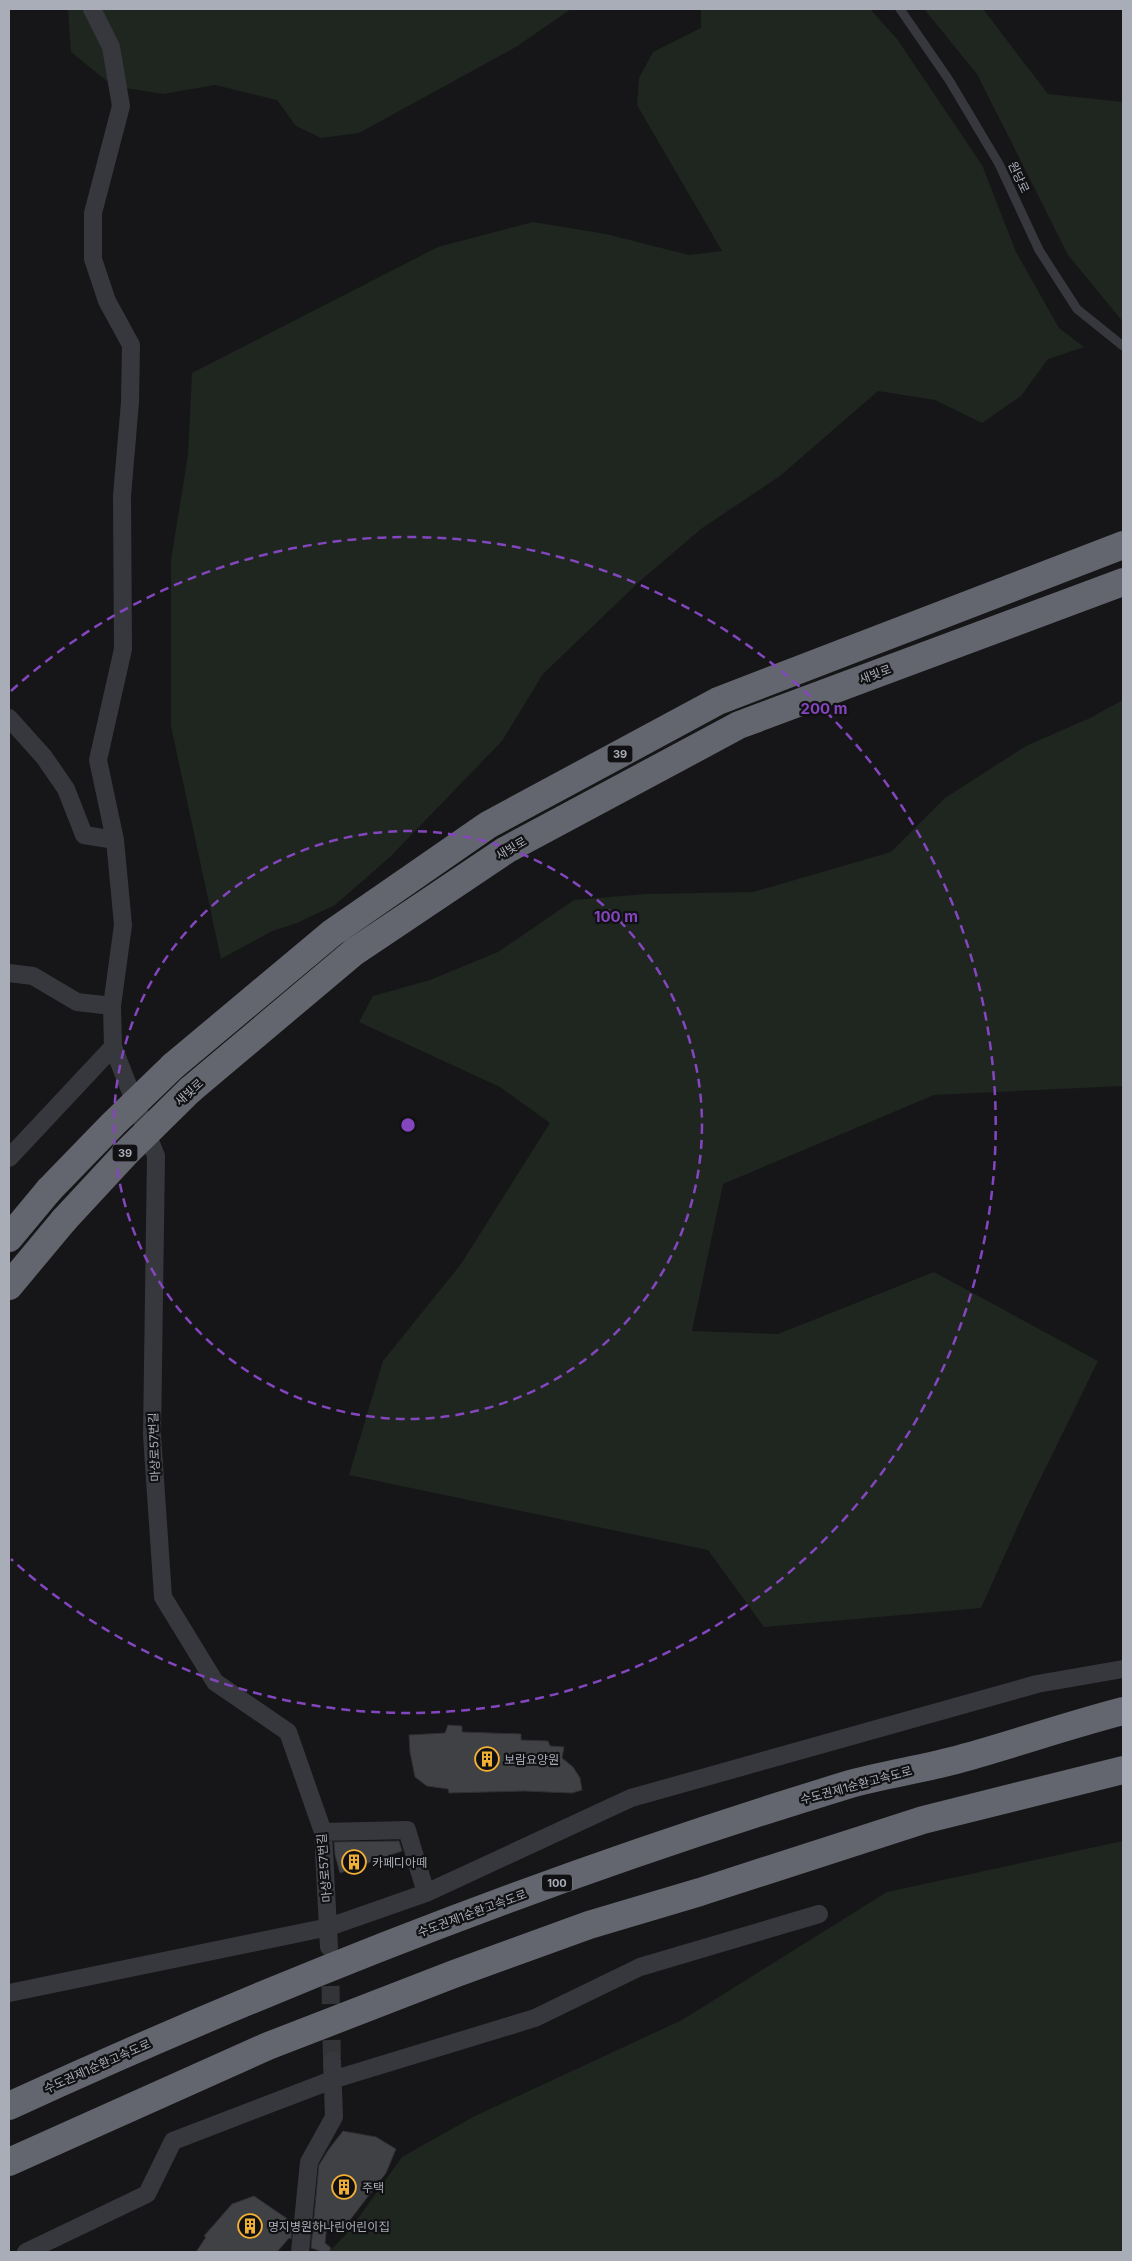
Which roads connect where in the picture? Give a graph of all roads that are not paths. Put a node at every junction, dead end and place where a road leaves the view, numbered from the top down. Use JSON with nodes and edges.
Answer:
{"nodes":[{"id":1,"x":92,"y":9,"type":"edge"},
{"id":2,"x":900,"y":9,"type":"edge"},
{"id":3,"x":1123,"y":346,"type":"edge"},
{"id":4,"x":1123,"y":545,"type":"edge"},
{"id":5,"x":1123,"y":582,"type":"edge"},
{"id":6,"x":9,"y":718,"type":"edge"},
{"id":7,"x":115,"y":840,"type":"junction"},
{"id":8,"x":9,"y":972,"type":"edge"},
{"id":9,"x":112,"y":1006,"type":"junction"},
{"id":10,"x":113,"y":1047,"type":"junction"},
{"id":11,"x":9,"y":1158,"type":"edge"},
{"id":12,"x":9,"y":1238,"type":"edge"},
{"id":13,"x":9,"y":1286,"type":"edge"},
{"id":14,"x":1123,"y":1669,"type":"edge"},
{"id":15,"x":1123,"y":1711,"type":"edge"},
{"id":16,"x":1123,"y":1770,"type":"edge"},
{"id":17,"x":323,"y":1832,"type":"junction"},
{"id":18,"x":426,"y":1893,"type":"junction"},
{"id":19,"x":819,"y":1914,"type":"dead end"},
{"id":20,"x":329,"y":1927,"type":"junction"},
{"id":21,"x":329,"y":1947,"type":"tunnel mouth"},
{"id":22,"x":9,"y":1993,"type":"edge"},
{"id":23,"x":332,"y":2061,"type":"tunnel mouth"},
{"id":24,"x":332,"y":2080,"type":"junction"},
{"id":25,"x":9,"y":2106,"type":"edge"},
{"id":26,"x":9,"y":2162,"type":"edge"},
{"id":27,"x":26,"y":2252,"type":"edge"},
{"id":28,"x":300,"y":2252,"type":"edge"}],
"edges":[{"from":1,"to":7,"type":"street","name":"마상로57번길"},
{"from":2,"to":3,"type":"lane","name":"원당로"},
{"from":4,"to":12,"type":"highway","number":"39","bridge":true},
{"from":5,"to":13,"type":"highway","name":"새빛로","number":"39","bridge":true},
{"from":6,"to":7,"type":"street"},
{"from":7,"to":9,"type":"street","name":"마상로57번길"},
{"from":8,"to":9,"type":"street"},
{"from":9,"to":10,"type":"street","name":"마상로57번길"},
{"from":10,"to":11,"type":"street"},
{"from":10,"to":17,"type":"street","name":"마상로57번길"},
{"from":14,"to":18,"type":"street"},
{"from":15,"to":25,"type":"highway","name":"수도권제1순환고속도로","number":"100"},
{"from":16,"to":26,"type":"highway"},
{"from":17,"to":18,"type":"street"},
{"from":17,"to":20,"type":"street","name":"마상로57번길"},
{"from":18,"to":20,"type":"street"},
{"from":19,"to":24,"type":"street"},
{"from":20,"to":21,"type":"street","name":"마상로57번길"},
{"from":20,"to":22,"type":"street"},
{"from":23,"to":24,"type":"street"},
{"from":24,"to":27,"type":"street"},
{"from":24,"to":28,"type":"street"}]}
